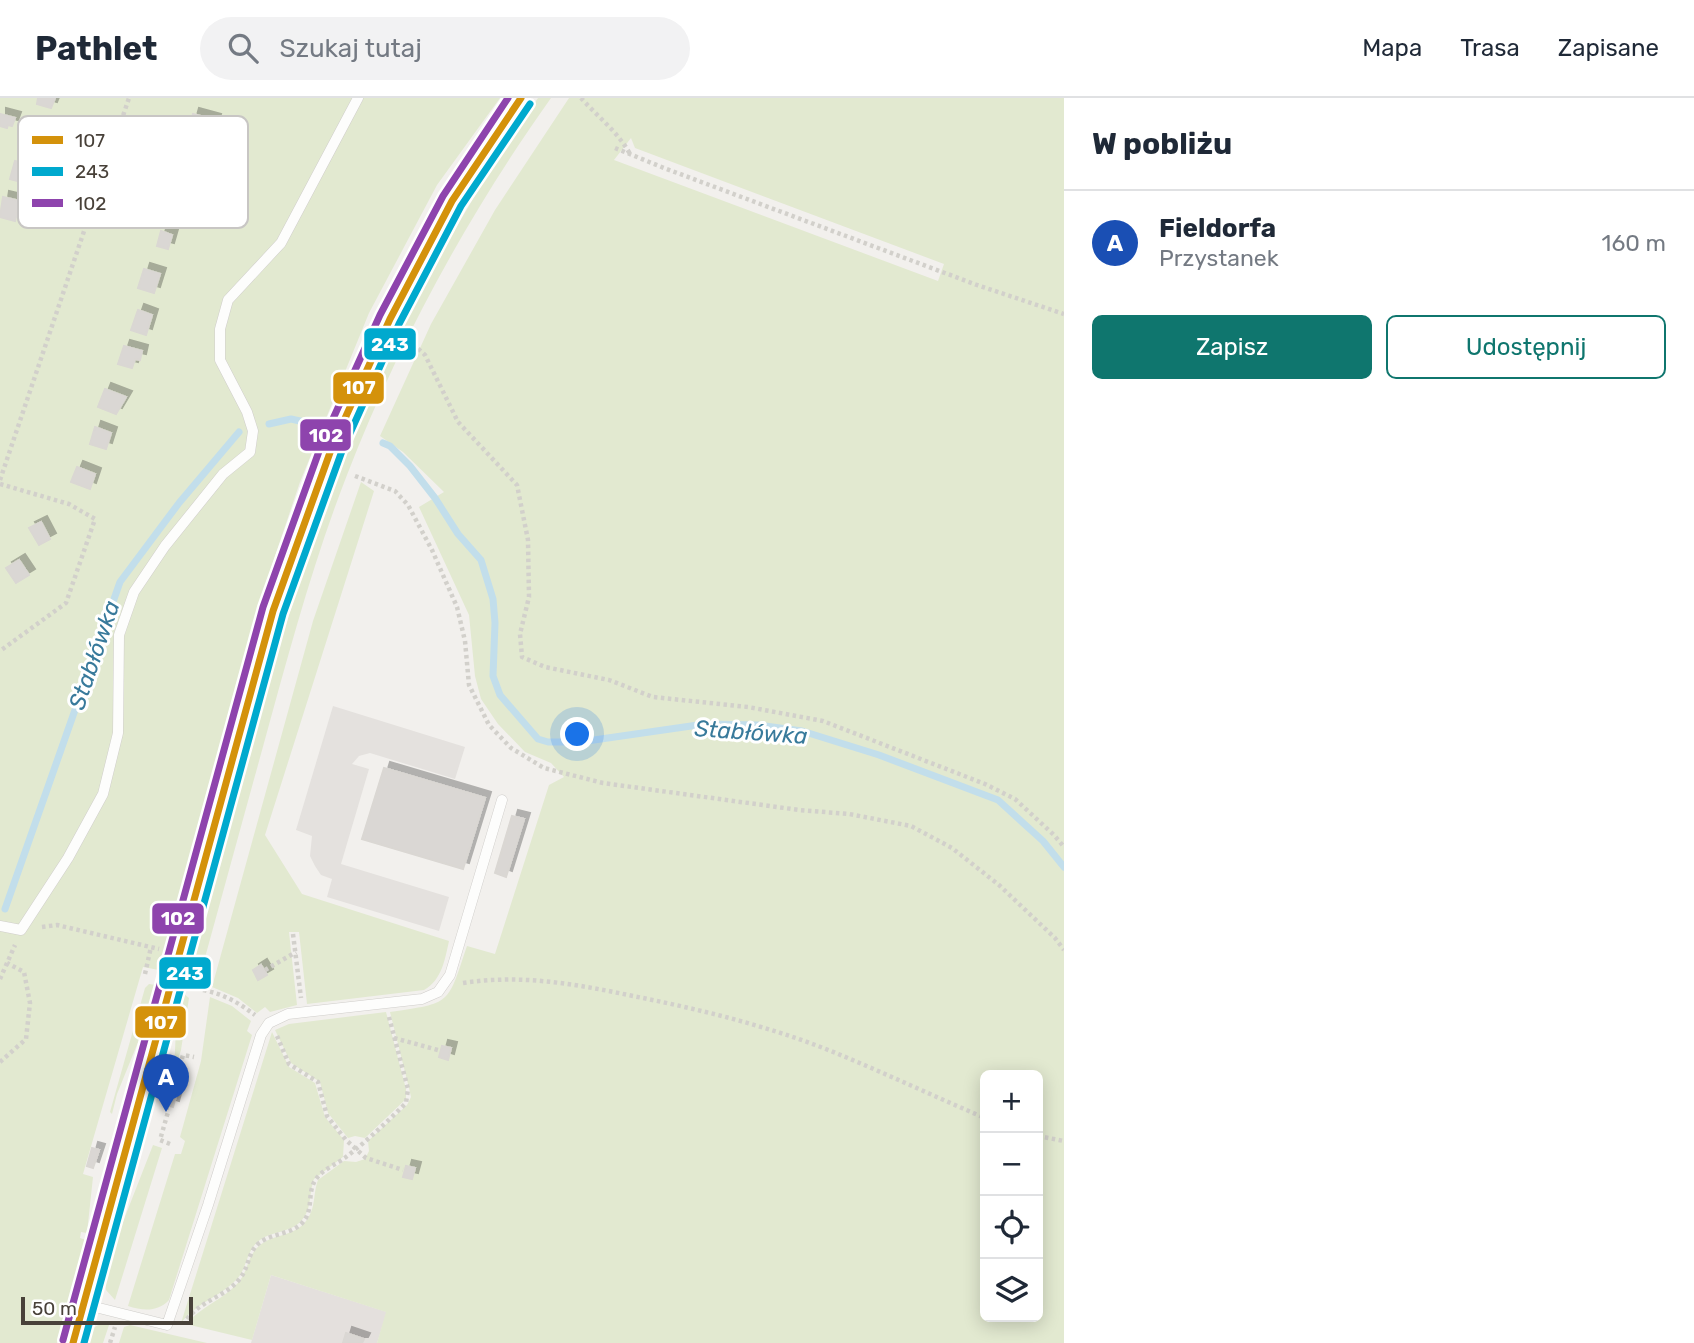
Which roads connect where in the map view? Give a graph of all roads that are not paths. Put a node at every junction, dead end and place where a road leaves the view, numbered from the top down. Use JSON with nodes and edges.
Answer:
{"nodes":[{"id":1,"x":358,"y":98,"type":"edge"},
{"id":2,"x":521,"y":98,"type":"edge"},
{"id":3,"x":502,"y":800,"type":"dead end"},
{"id":4,"x":0,"y":926,"type":"edge"},
{"id":5,"x":83,"y":1304,"type":"junction"},
{"id":6,"x":73,"y":1343,"type":"edge"}],
"edges":[{"from":1,"to":4,"type":"lane"},
{"from":2,"to":5,"type":"street"},
{"from":3,"to":5,"type":"lane"},
{"from":5,"to":6,"type":"street"}]}
